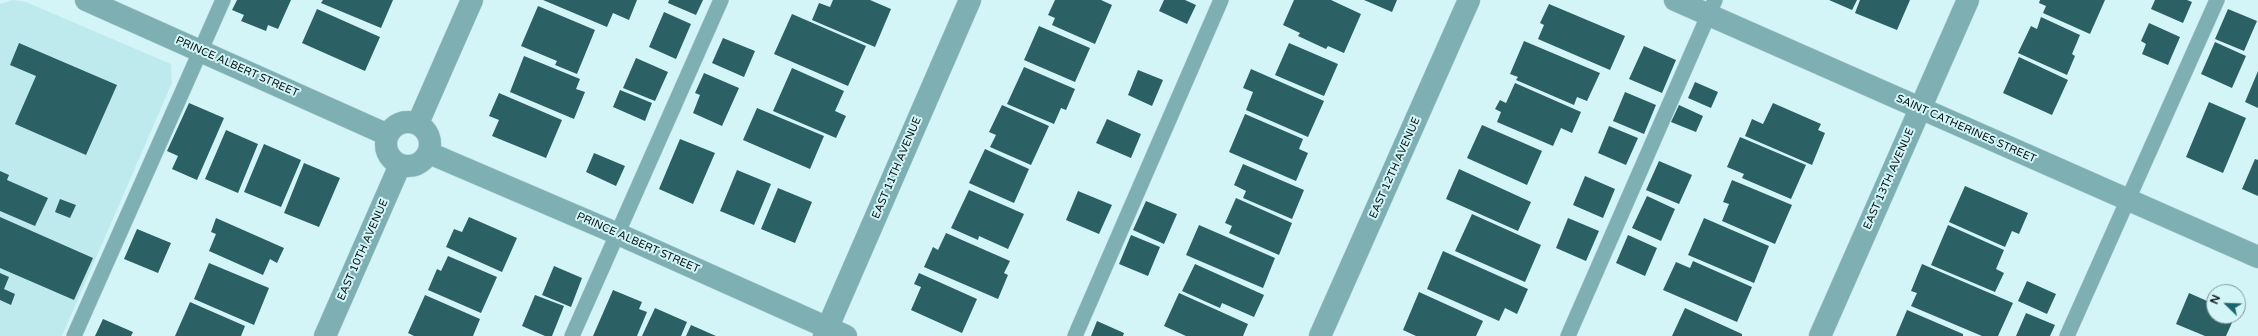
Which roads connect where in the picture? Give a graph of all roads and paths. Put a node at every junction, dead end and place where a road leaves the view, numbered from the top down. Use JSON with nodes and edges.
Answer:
{"nodes":[{"id":1,"x":86,"y":0,"type":"edge"},
{"id":2,"x":223,"y":0,"type":"edge"},
{"id":3,"x":472,"y":0,"type":"edge"},
{"id":4,"x":721,"y":0,"type":"edge"},
{"id":5,"x":970,"y":0,"type":"edge"},
{"id":6,"x":1221,"y":0,"type":"edge"},
{"id":7,"x":1469,"y":0,"type":"edge"},
{"id":8,"x":1675,"y":0,"type":"edge"},
{"id":9,"x":1968,"y":0,"type":"edge"},
{"id":10,"x":2217,"y":0,"type":"edge"},
{"id":11,"x":1712,"y":7,"type":"edge"},
{"id":12,"x":200,"y":51,"type":"junction"},
{"id":13,"x":1920,"y":108,"type":"junction"},
{"id":14,"x":418,"y":123,"type":"junction"},
{"id":15,"x":388,"y":135,"type":"junction"},
{"id":16,"x":429,"y":153,"type":"junction"},
{"id":17,"x":400,"y":165,"type":"junction"},
{"id":18,"x":2127,"y":200,"type":"junction"},
{"id":19,"x":618,"y":234,"type":"junction"},
{"id":20,"x":2258,"y":258,"type":"edge"},
{"id":21,"x":832,"y":333,"type":"edge"},
{"id":22,"x":74,"y":336,"type":"edge"},
{"id":23,"x":325,"y":336,"type":"edge"},
{"id":24,"x":572,"y":336,"type":"edge"},
{"id":25,"x":1075,"y":336,"type":"edge"},
{"id":26,"x":1320,"y":336,"type":"edge"},
{"id":27,"x":1568,"y":336,"type":"edge"},
{"id":28,"x":1820,"y":336,"type":"edge"},
{"id":29,"x":2067,"y":336,"type":"edge"}],
"edges":[{"from":1,"to":12,"type":"street","name":"PRINCE ALBERT STREET"},
{"from":2,"to":12,"type":"lane"},
{"from":3,"to":14,"type":"street"},
{"from":4,"to":19,"type":"lane"},
{"from":5,"to":21,"type":"street","name":"EAST 11TH AVENUE"},
{"from":6,"to":25,"type":"lane"},
{"from":7,"to":26,"type":"street","name":"EAST 12TH AVENUE"},
{"from":8,"to":11,"type":"street","name":"SAINT CATHERINES STREET"},
{"from":9,"to":13,"type":"street","name":"EAST 13TH AVENUE"},
{"from":10,"to":18,"type":"lane"},
{"from":11,"to":13,"type":"street","name":"SAINT CATHERINES STREET"},
{"from":11,"to":27,"type":"lane"},
{"from":12,"to":15,"type":"street","name":"PRINCE ALBERT STREET"},
{"from":12,"to":22,"type":"lane"},
{"from":13,"to":18,"type":"street","name":"SAINT CATHERINES STREET"},
{"from":13,"to":28,"type":"street","name":"EAST 13TH AVENUE"},
{"from":14,"to":15,"type":"street"},
{"from":14,"to":16,"type":"street"},
{"from":15,"to":17,"type":"street"},
{"from":16,"to":17,"type":"street"},
{"from":16,"to":19,"type":"street","name":"PRINCE ALBERT STREET"},
{"from":17,"to":23,"type":"street","name":"EAST 10TH AVENUE"},
{"from":18,"to":20,"type":"street","name":"SAINT CATHERINES STREET"},
{"from":18,"to":29,"type":"lane"},
{"from":19,"to":21,"type":"street","name":"PRINCE ALBERT STREET"},
{"from":19,"to":24,"type":"lane"}]}
